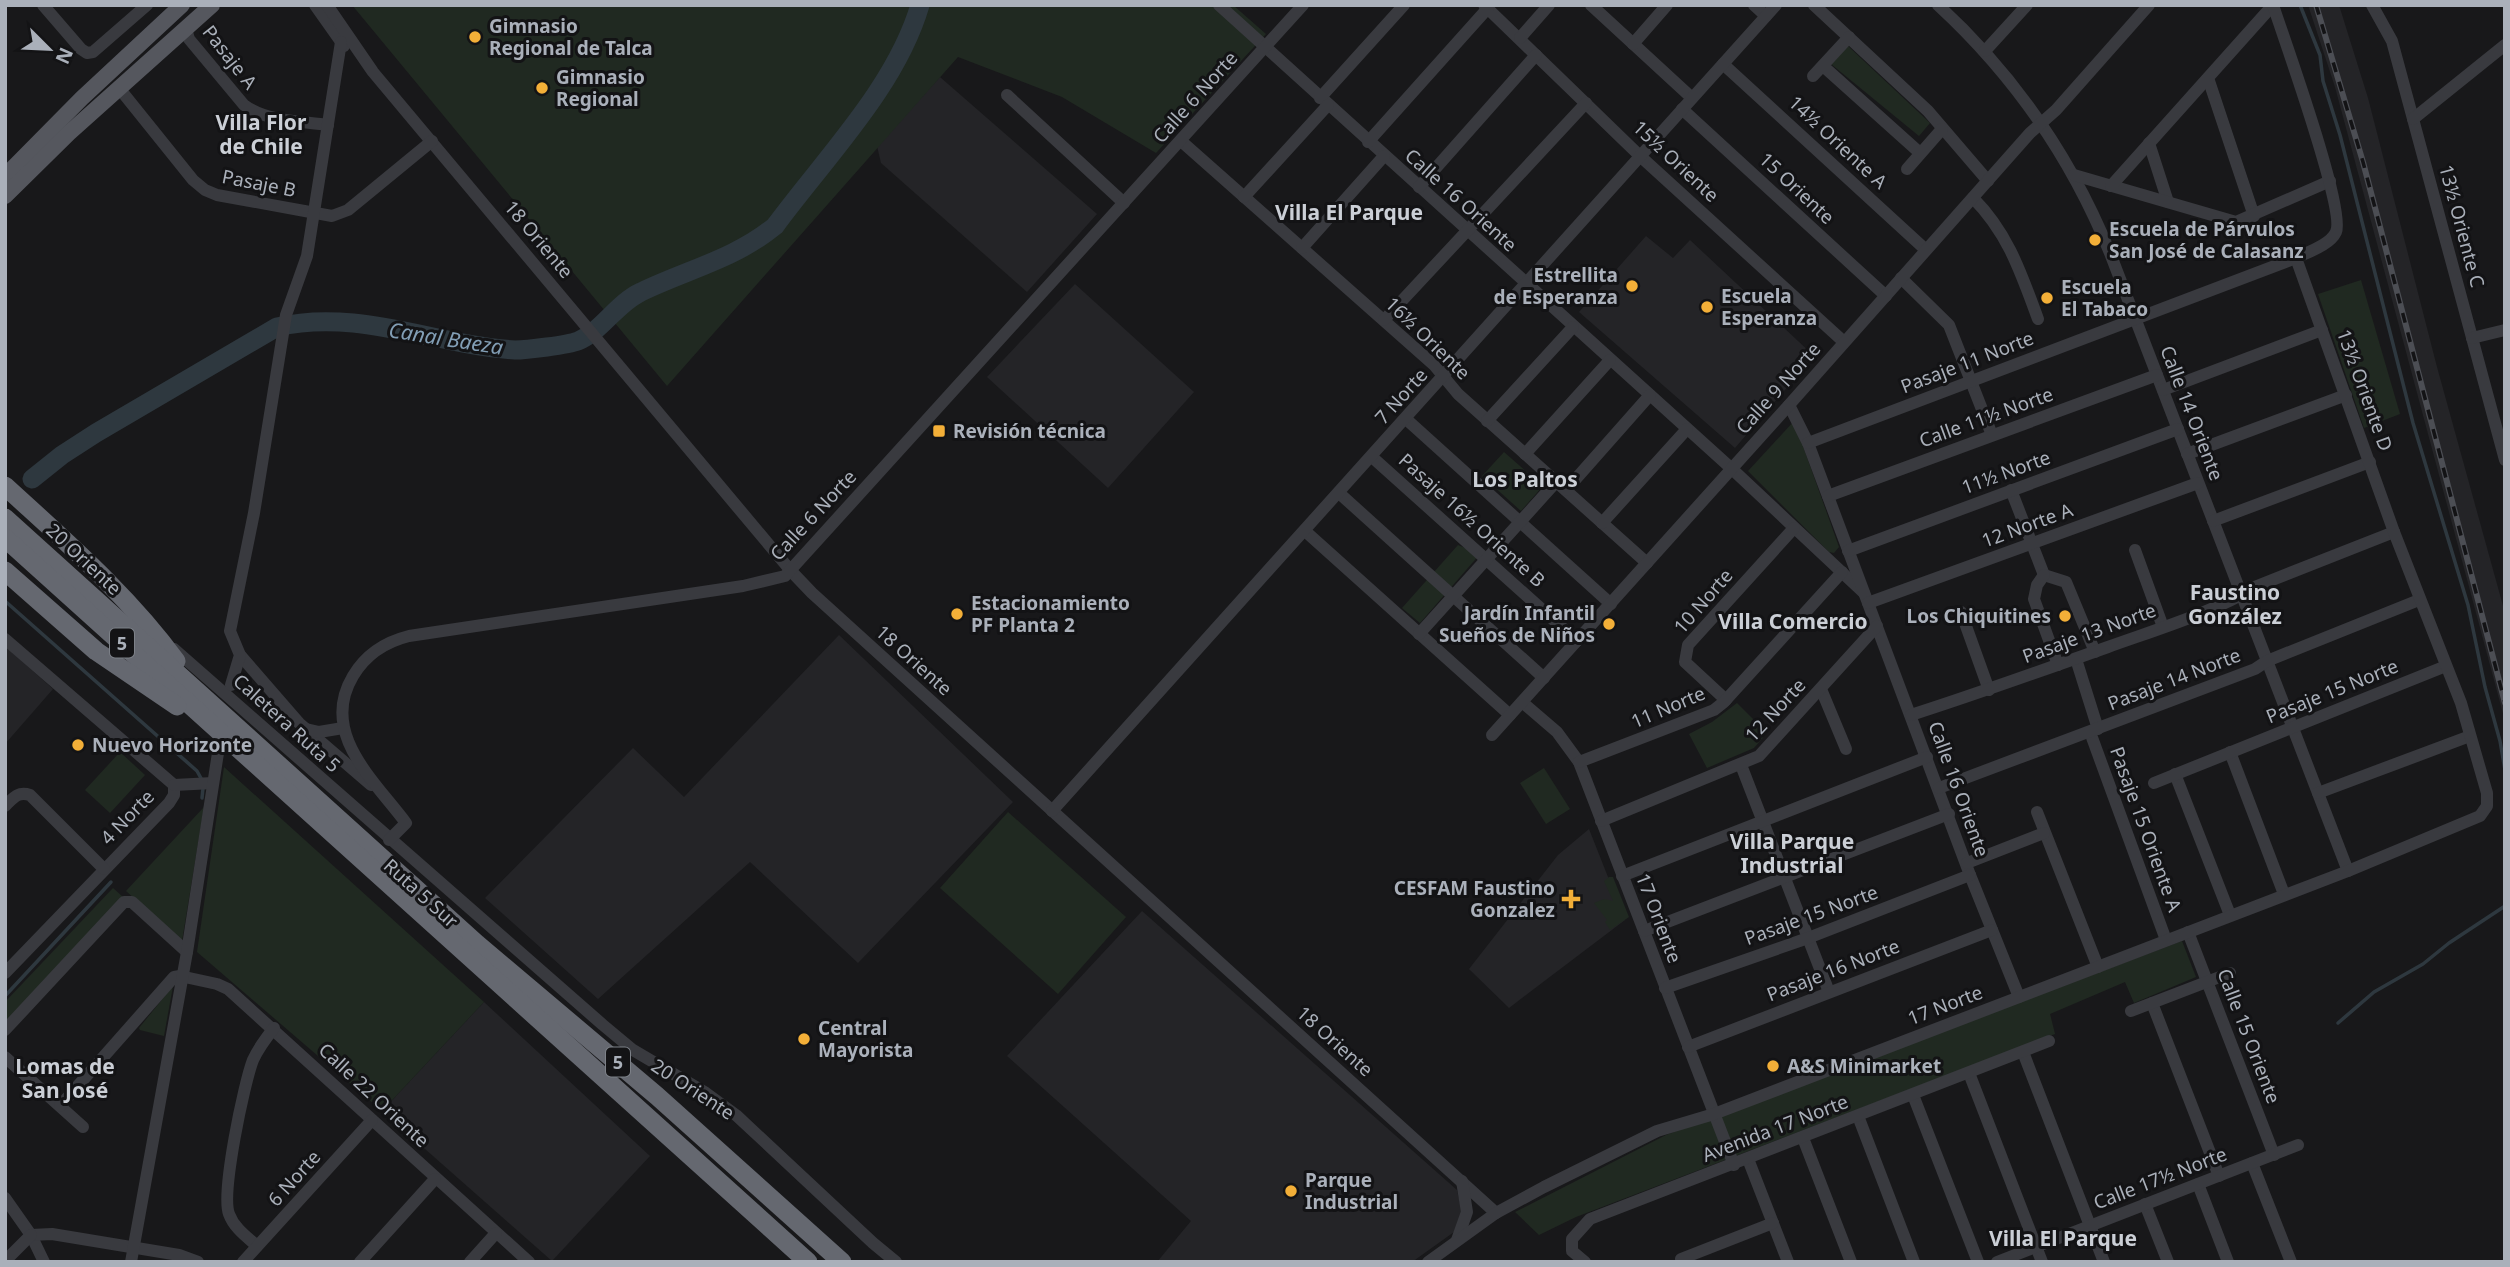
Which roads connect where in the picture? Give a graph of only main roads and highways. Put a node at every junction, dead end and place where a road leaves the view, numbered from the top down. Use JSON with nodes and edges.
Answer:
{"nodes":[{"id":1,"x":183,"y":5,"type":"edge"},
{"id":2,"x":212,"y":5,"type":"edge"},
{"id":3,"x":5,"y":176,"type":"edge"},
{"id":4,"x":5,"y":196,"type":"edge"},
{"id":5,"x":5,"y":486,"type":"edge"},
{"id":6,"x":5,"y":518,"type":"edge"},
{"id":7,"x":5,"y":538,"type":"edge"},
{"id":8,"x":5,"y":571,"type":"edge"},
{"id":9,"x":210,"y":703,"type":"junction"},
{"id":10,"x":239,"y":748,"type":"junction"},
{"id":11,"x":808,"y":1262,"type":"edge"},
{"id":12,"x":842,"y":1262,"type":"edge"}],
"edges":[{"from":1,"to":3,"type":"main road"},
{"from":2,"to":4,"type":"main road"},
{"from":5,"to":9,"type":"highway","name":"20 Oriente"},
{"from":6,"to":9,"type":"highway","name":"Ruta 5 Sur","number":"5"},
{"from":7,"to":10,"type":"highway","name":"Ruta 5 Sur","number":"5"},
{"from":8,"to":10,"type":"highway"},
{"from":9,"to":12,"type":"highway","name":"Ruta 5 Sur","number":"5"},
{"from":10,"to":11,"type":"highway","name":"Ruta 5 Sur","number":"5"}]}
